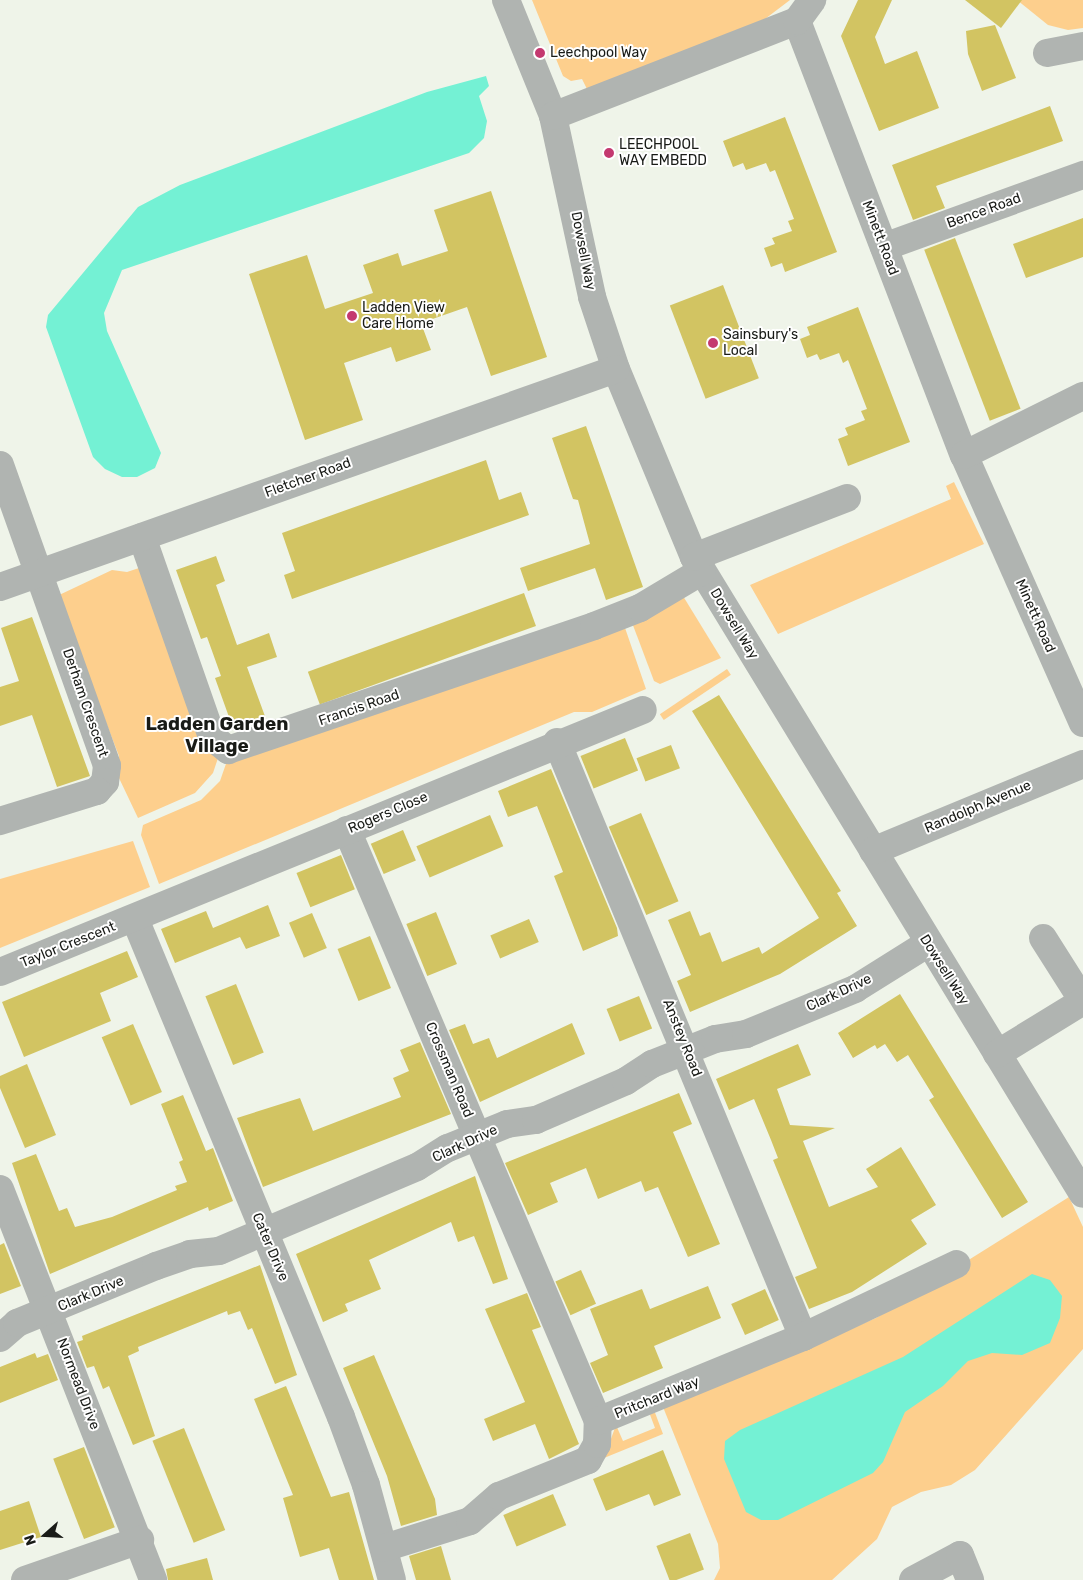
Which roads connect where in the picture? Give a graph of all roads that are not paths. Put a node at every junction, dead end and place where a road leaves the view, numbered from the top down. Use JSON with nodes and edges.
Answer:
{"nodes":[{"id":1,"x":506,"y":0,"type":"edge"},
{"id":2,"x":804,"y":10,"type":"edge"},
{"id":3,"x":1083,"y":46,"type":"edge"},
{"id":4,"x":1047,"y":53,"type":"dead end"},
{"id":5,"x":553,"y":116,"type":"junction"},
{"id":6,"x":1083,"y":175,"type":"edge"},
{"id":7,"x":884,"y":247,"type":"junction"},
{"id":8,"x":616,"y":369,"type":"junction"},
{"id":9,"x":1083,"y":396,"type":"edge"},
{"id":10,"x":964,"y":454,"type":"junction"},
{"id":11,"x":0,"y":465,"type":"edge"},
{"id":12,"x":847,"y":498,"type":"dead end"},
{"id":13,"x":142,"y":537,"type":"junction"},
{"id":14,"x":698,"y":564,"type":"junction"},
{"id":15,"x":39,"y":573,"type":"junction"},
{"id":16,"x":0,"y":587,"type":"edge"},
{"id":17,"x":642,"y":710,"type":"dead end"},
{"id":18,"x":1083,"y":723,"type":"edge"},
{"id":19,"x":557,"y":742,"type":"junction"},
{"id":20,"x":1083,"y":764,"type":"edge"},
{"id":21,"x":0,"y":821,"type":"edge"},
{"id":22,"x":347,"y":830,"type":"junction"},
{"id":23,"x":873,"y":851,"type":"junction"},
{"id":24,"x":135,"y":919,"type":"junction"},
{"id":25,"x":1043,"y":938,"type":"dead end"},
{"id":26,"x":928,"y":944,"type":"junction"},
{"id":27,"x":0,"y":972,"type":"edge"},
{"id":28,"x":1083,"y":1001,"type":"edge"},
{"id":29,"x":688,"y":1050,"type":"junction"},
{"id":30,"x":997,"y":1054,"type":"junction"},
{"id":31,"x":477,"y":1137,"type":"junction"},
{"id":32,"x":0,"y":1190,"type":"edge"},
{"id":33,"x":1083,"y":1194,"type":"edge"},
{"id":34,"x":264,"y":1232,"type":"junction"},
{"id":35,"x":958,"y":1264,"type":"dead end"},
{"id":36,"x":49,"y":1311,"type":"junction"},
{"id":37,"x":803,"y":1337,"type":"junction"},
{"id":38,"x":0,"y":1338,"type":"edge"},
{"id":39,"x":598,"y":1422,"type":"junction"},
{"id":40,"x":140,"y":1540,"type":"junction"},
{"id":41,"x":384,"y":1548,"type":"junction"},
{"id":42,"x":25,"y":1580,"type":"edge"},
{"id":43,"x":153,"y":1580,"type":"edge"},
{"id":44,"x":392,"y":1580,"type":"edge"},
{"id":45,"x":913,"y":1580,"type":"edge"},
{"id":46,"x":970,"y":1580,"type":"edge"}],
"edges":[{"from":1,"to":5,"type":"street","name":"Dowsell Way"},
{"from":2,"to":5,"type":"street"},
{"from":2,"to":7,"type":"street","name":"Minett Road"},
{"from":3,"to":4,"type":"street"},
{"from":5,"to":8,"type":"street","name":"Dowsell Way"},
{"from":6,"to":7,"type":"street","name":"Bence Road"},
{"from":7,"to":10,"type":"street","name":"Minett Road"},
{"from":8,"to":13,"type":"street","name":"Fletcher Road"},
{"from":8,"to":14,"type":"street","name":"Dowsell Way"},
{"from":9,"to":10,"type":"street"},
{"from":10,"to":18,"type":"street","name":"Minett Road"},
{"from":11,"to":15,"type":"street","name":"Derham Crescent"},
{"from":12,"to":14,"type":"street"},
{"from":13,"to":14,"type":"street","name":"Francis Road"},
{"from":13,"to":15,"type":"street","name":"Fletcher Road"},
{"from":14,"to":23,"type":"street","name":"Dowsell Way"},
{"from":15,"to":16,"type":"street","name":"Fletcher Road"},
{"from":15,"to":21,"type":"street","name":"Derham Crescent"},
{"from":17,"to":19,"type":"street","name":"Rogers Close"},
{"from":19,"to":22,"type":"street","name":"Rogers Close"},
{"from":19,"to":29,"type":"street","name":"Anstey Road"},
{"from":20,"to":23,"type":"street","name":"Randolph Avenue"},
{"from":22,"to":24,"type":"street","name":"Rogers Close"},
{"from":22,"to":31,"type":"street","name":"Crossman Road"},
{"from":23,"to":26,"type":"street","name":"Dowsell Way"},
{"from":24,"to":27,"type":"street","name":"Taylor Crescent"},
{"from":24,"to":34,"type":"street","name":"Cater Drive"},
{"from":25,"to":28,"type":"street"},
{"from":26,"to":29,"type":"street","name":"Clark Drive"},
{"from":26,"to":30,"type":"street","name":"Dowsell Way"},
{"from":28,"to":30,"type":"street"},
{"from":29,"to":31,"type":"street","name":"Clark Drive"},
{"from":29,"to":37,"type":"street","name":"Anstey Road"},
{"from":30,"to":33,"type":"street","name":"Dowsell Way"},
{"from":31,"to":34,"type":"street","name":"Clark Drive"},
{"from":31,"to":39,"type":"street","name":"Crossman Road"},
{"from":32,"to":36,"type":"street","name":"Normead Drive"},
{"from":34,"to":36,"type":"street","name":"Clark Drive"},
{"from":34,"to":41,"type":"street","name":"Cater Drive"},
{"from":35,"to":37,"type":"street","name":"Pritchard Way"},
{"from":36,"to":38,"type":"street","name":"Clark Drive"},
{"from":36,"to":40,"type":"street","name":"Normead Drive"},
{"from":37,"to":39,"type":"street","name":"Pritchard Way"},
{"from":39,"to":41,"type":"street","name":"Pritchard Way"},
{"from":40,"to":42,"type":"street"},
{"from":40,"to":43,"type":"street","name":"Normead Drive"},
{"from":41,"to":44,"type":"street","name":"Cater Drive"},
{"from":45,"to":46,"type":"street"}]}
